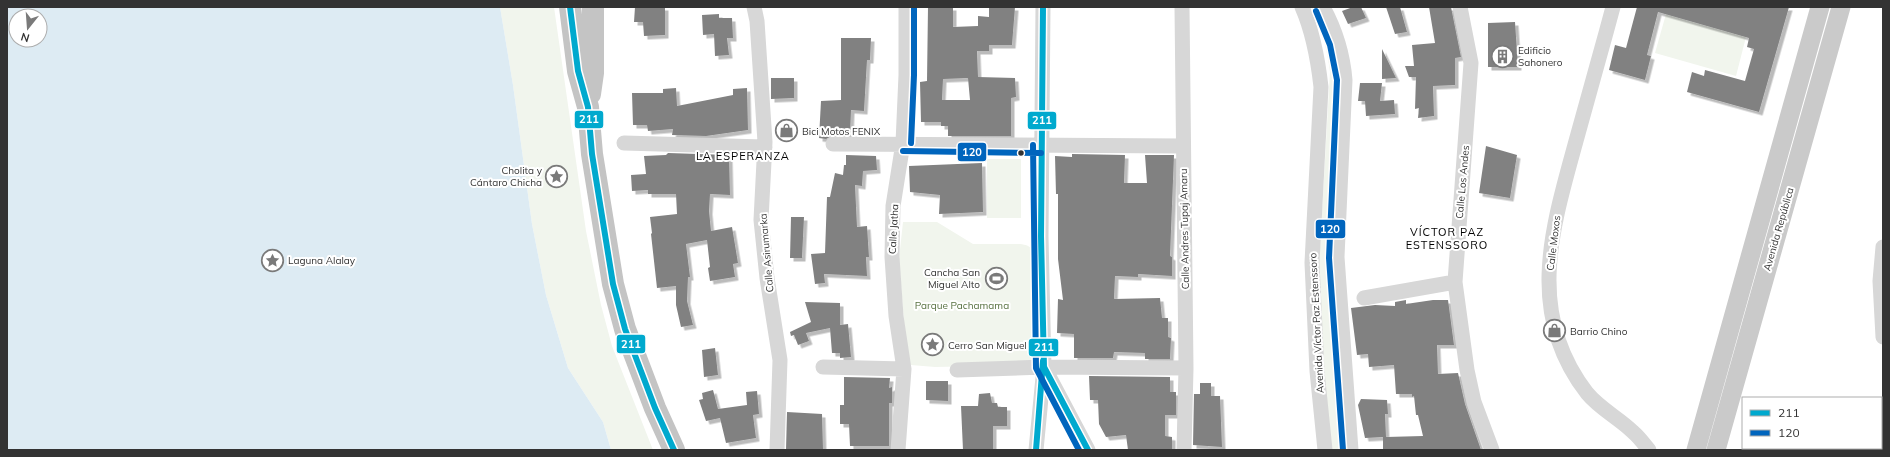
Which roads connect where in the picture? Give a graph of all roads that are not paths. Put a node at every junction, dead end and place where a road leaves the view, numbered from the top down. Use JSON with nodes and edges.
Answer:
{"nodes":[{"id":1,"x":570,"y":7,"type":"edge"},
{"id":2,"x":593,"y":7,"type":"edge"},
{"id":3,"x":754,"y":7,"type":"edge"},
{"id":4,"x":906,"y":7,"type":"edge"},
{"id":5,"x":1043,"y":7,"type":"edge"},
{"id":6,"x":1182,"y":7,"type":"edge"},
{"id":7,"x":1302,"y":7,"type":"edge"},
{"id":8,"x":1323,"y":7,"type":"edge"},
{"id":9,"x":1460,"y":7,"type":"edge"},
{"id":10,"x":1613,"y":7,"type":"edge"},
{"id":11,"x":1820,"y":7,"type":"edge"},
{"id":12,"x":1841,"y":7,"type":"edge"},
{"id":13,"x":588,"y":107,"type":"junction"},
{"id":14,"x":624,"y":143,"type":"dead end"},
{"id":15,"x":903,"y":143,"type":"junction"},
{"id":16,"x":833,"y":144,"type":"dead end"},
{"id":17,"x":1041,"y":145,"type":"junction"},
{"id":18,"x":1183,"y":146,"type":"junction"},
{"id":19,"x":765,"y":147,"type":"junction"},
{"id":20,"x":1883,"y":247,"type":"edge"},
{"id":21,"x":1455,"y":282,"type":"junction"},
{"id":22,"x":1364,"y":298,"type":"dead end"},
{"id":23,"x":1883,"y":337,"type":"edge"},
{"id":24,"x":823,"y":367,"type":"dead end"},
{"id":25,"x":1044,"y":367,"type":"junction"},
{"id":26,"x":1186,"y":368,"type":"junction"},
{"id":27,"x":904,"y":369,"type":"junction"},
{"id":28,"x":958,"y":370,"type":"dead end"},
{"id":29,"x":674,"y":450,"type":"edge"},
{"id":30,"x":776,"y":450,"type":"edge"},
{"id":31,"x":898,"y":450,"type":"edge"},
{"id":32,"x":1036,"y":450,"type":"edge"},
{"id":33,"x":1088,"y":450,"type":"edge"},
{"id":34,"x":1184,"y":450,"type":"edge"},
{"id":35,"x":1325,"y":450,"type":"edge"},
{"id":36,"x":1351,"y":450,"type":"edge"},
{"id":37,"x":1492,"y":450,"type":"edge"},
{"id":38,"x":1649,"y":450,"type":"edge"},
{"id":39,"x":1696,"y":450,"type":"edge"},
{"id":40,"x":1716,"y":450,"type":"edge"}],
"edges":[{"from":1,"to":13,"type":"highway"},
{"from":2,"to":13,"type":"highway"},
{"from":3,"to":19,"type":"street","name":"Calle Asirumarka"},
{"from":4,"to":15,"type":"street","name":"Calle Jatha"},
{"from":5,"to":17,"type":"street"},
{"from":6,"to":18,"type":"street","name":"Calle Andres Tupaj Amaru"},
{"from":7,"to":35,"type":"street","name":"Avenida Víctor Paz Estenssoro"},
{"from":8,"to":36,"type":"street"},
{"from":9,"to":21,"type":"street","name":"Calle Los Andes"},
{"from":10,"to":38,"type":"street","name":"Calle Moxos"},
{"from":11,"to":39,"type":"main road","name":"Avenida República"},
{"from":12,"to":40,"type":"main road","name":"Avenida República"},
{"from":13,"to":29,"type":"highway"},
{"from":14,"to":19,"type":"street"},
{"from":15,"to":16,"type":"street"},
{"from":15,"to":17,"type":"street"},
{"from":15,"to":27,"type":"street","name":"Calle Jatha"},
{"from":17,"to":18,"type":"street"},
{"from":17,"to":25,"type":"street"},
{"from":18,"to":26,"type":"street","name":"Calle Andres Tupaj Amaru"},
{"from":19,"to":30,"type":"street","name":"Calle Asirumarka"},
{"from":20,"to":23,"type":"street"},
{"from":21,"to":22,"type":"street"},
{"from":21,"to":37,"type":"street","name":"Calle Los Andes"},
{"from":24,"to":27,"type":"street"},
{"from":25,"to":26,"type":"street"},
{"from":25,"to":28,"type":"street"},
{"from":25,"to":32,"type":"street"},
{"from":25,"to":33,"type":"street"},
{"from":26,"to":34,"type":"street","name":"Calle Andres Tupaj Amaru"},
{"from":27,"to":31,"type":"street","name":"Calle Jatha"}]}
